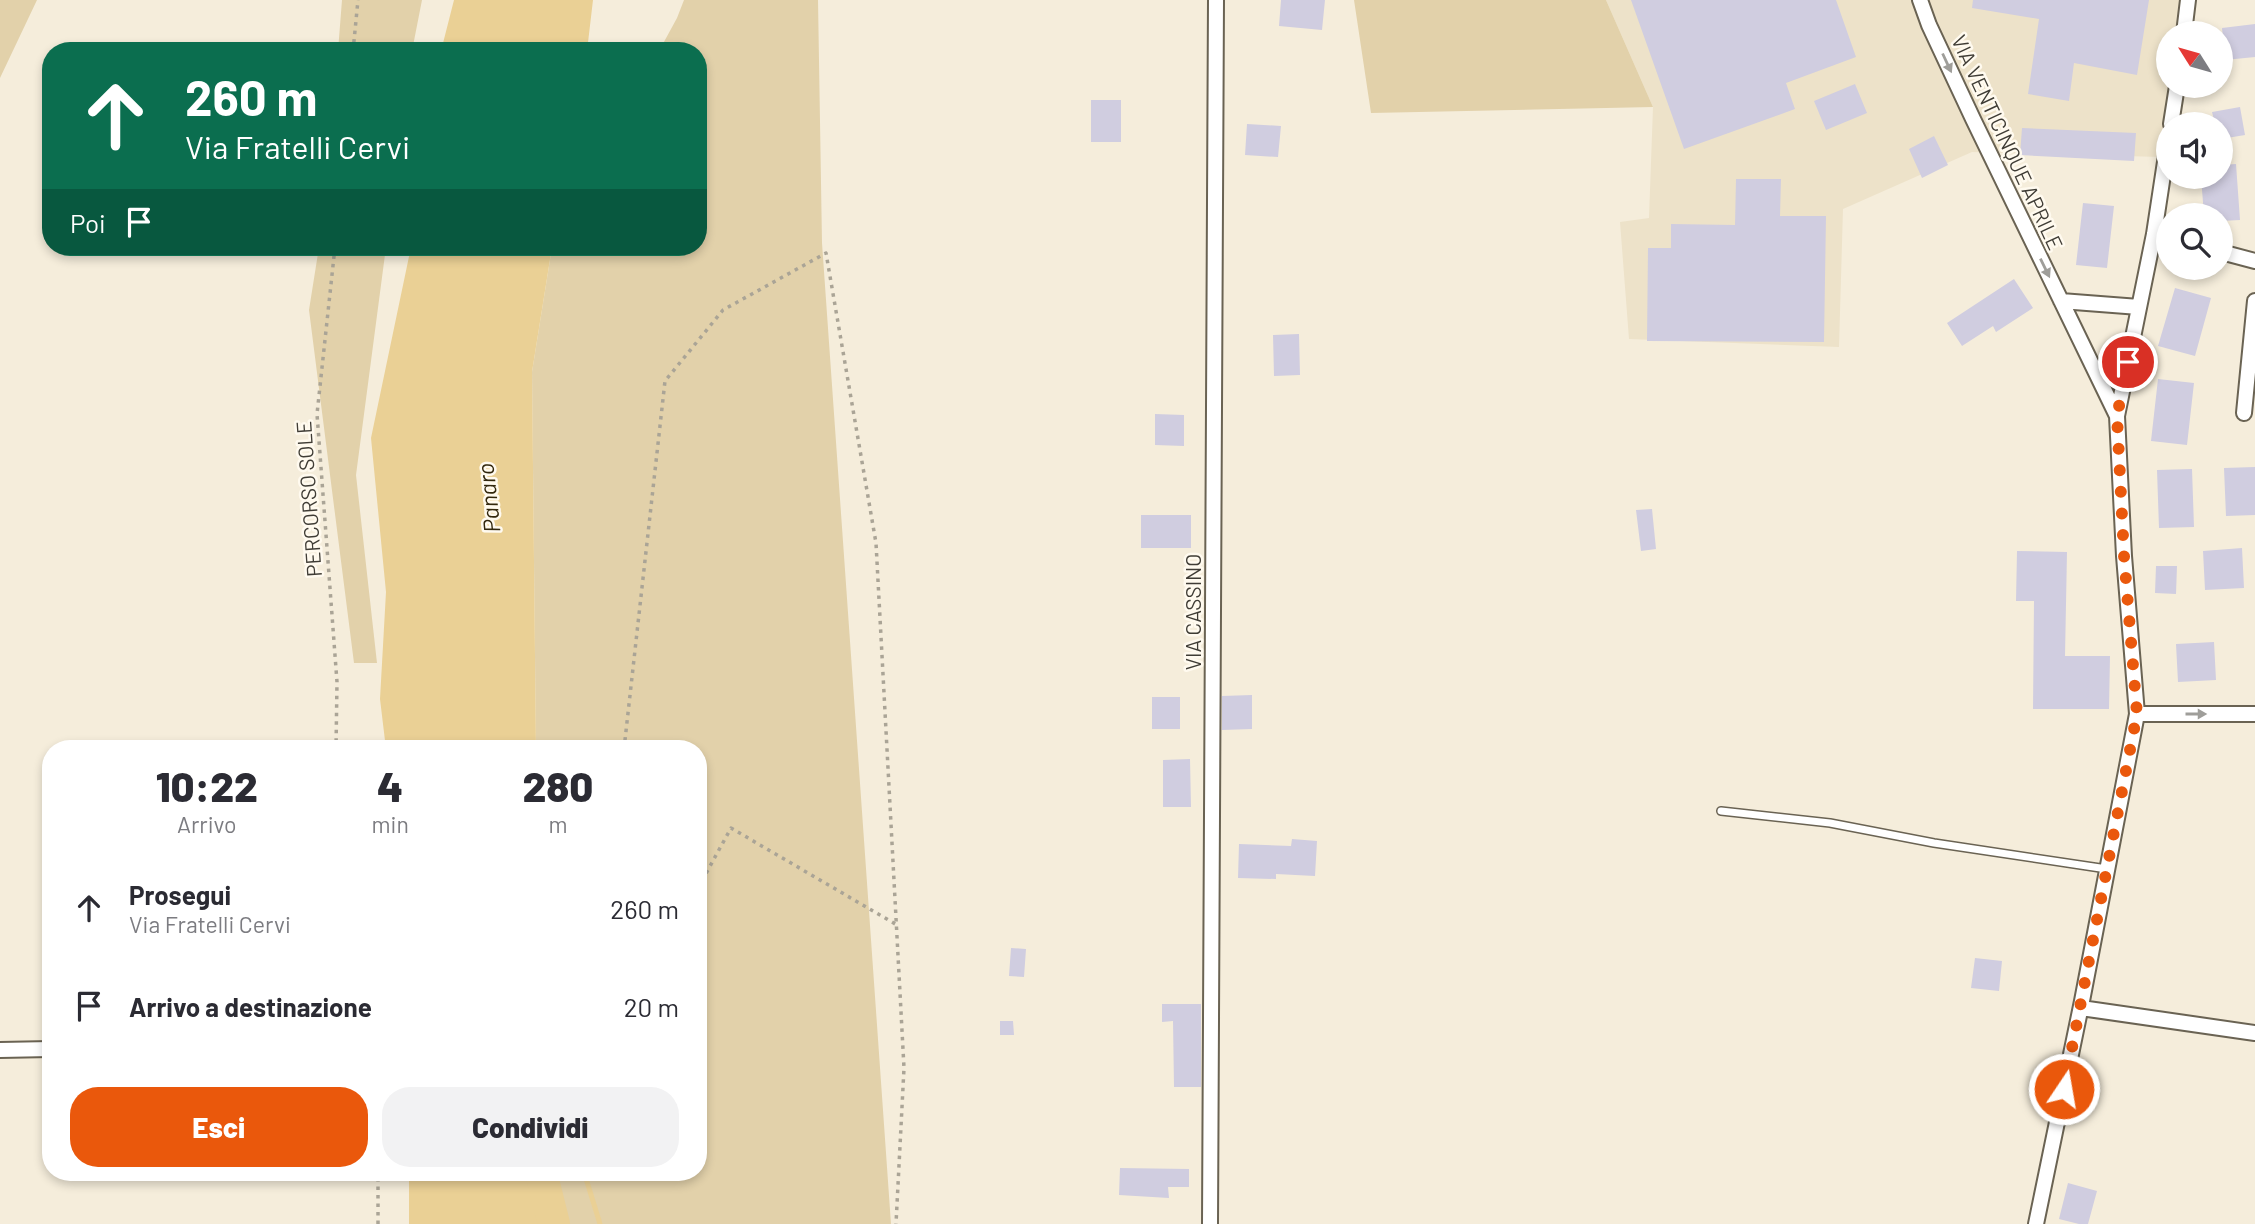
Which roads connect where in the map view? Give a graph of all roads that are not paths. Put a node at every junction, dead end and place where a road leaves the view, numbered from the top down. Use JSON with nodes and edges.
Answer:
{"nodes":[{"id":1,"x":1216,"y":0,"type":"edge"},
{"id":2,"x":1920,"y":0,"type":"edge"},
{"id":3,"x":2188,"y":0,"type":"edge"},
{"id":4,"x":2185,"y":21,"type":"edge"},
{"id":5,"x":2156,"y":252,"type":"edge"},
{"id":6,"x":2233,"y":255,"type":"edge"},
{"id":7,"x":2255,"y":261,"type":"edge"},
{"id":8,"x":2061,"y":301,"type":"junction"},
{"id":9,"x":2255,"y":301,"type":"edge"},
{"id":10,"x":2139,"y":307,"type":"junction"},
{"id":11,"x":2244,"y":413,"type":"dead end"},
{"id":12,"x":2117,"y":416,"type":"junction"},
{"id":13,"x":2137,"y":714,"type":"junction"},
{"id":14,"x":2255,"y":714,"type":"edge"},
{"id":15,"x":1721,"y":810,"type":"dead end"},
{"id":16,"x":2108,"y":869,"type":"junction"},
{"id":17,"x":2081,"y":1007,"type":"junction"},
{"id":18,"x":2255,"y":1033,"type":"edge"},
{"id":19,"x":42,"y":1049,"type":"edge"},
{"id":20,"x":0,"y":1050,"type":"edge"},
{"id":21,"x":1210,"y":1224,"type":"edge"},
{"id":22,"x":2036,"y":1224,"type":"edge"}],
"edges":[{"from":1,"to":21,"type":"street","name":"VIA CASSINO"},
{"from":2,"to":8,"type":"street","name":"VIA VENTICINQUE APRILE","one_way":true},
{"from":3,"to":4,"type":"street"},
{"from":5,"to":10,"type":"street"},
{"from":6,"to":7,"type":"street"},
{"from":8,"to":10,"type":"street"},
{"from":8,"to":12,"type":"street","name":"VIA VENTICINQUE APRILE"},
{"from":9,"to":11,"type":"street"},
{"from":10,"to":12,"type":"street"},
{"from":12,"to":13,"type":"street","name":"VIA VENTICINQUE APRILE"},
{"from":13,"to":14,"type":"street","one_way":true},
{"from":13,"to":16,"type":"street","name":"VIA VENTICINQUE APRILE"},
{"from":15,"to":16,"type":"lane"},
{"from":16,"to":17,"type":"street","name":"VIA VENTICINQUE APRILE"},
{"from":17,"to":18,"type":"street"},
{"from":17,"to":22,"type":"street","name":"VIA VENTICINQUE APRILE"},
{"from":19,"to":20,"type":"street"}]}
